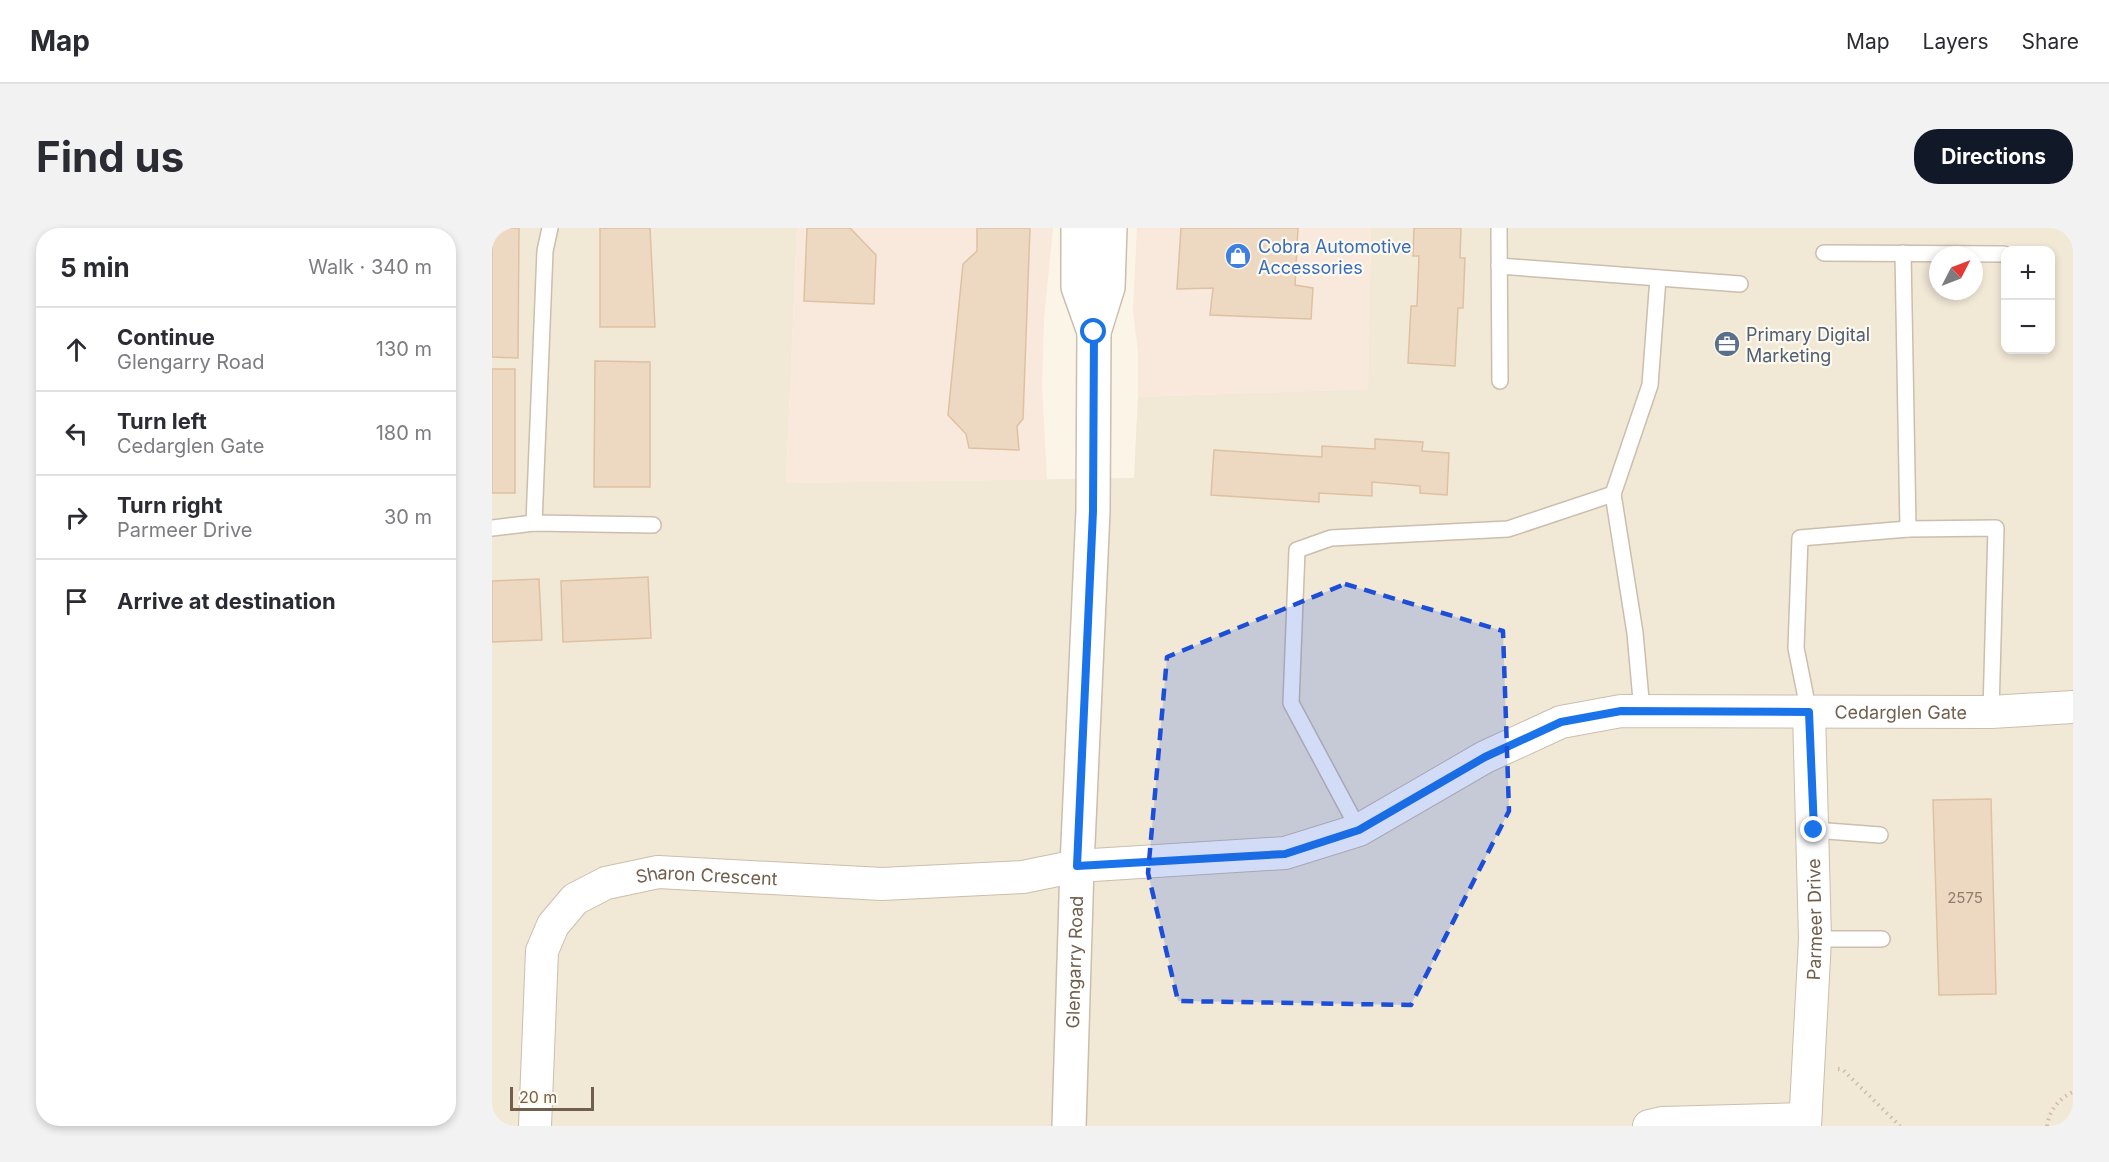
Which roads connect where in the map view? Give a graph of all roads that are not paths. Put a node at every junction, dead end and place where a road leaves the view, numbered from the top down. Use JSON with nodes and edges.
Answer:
{"nodes":[{"id":1,"x":550,"y":228,"type":"edge"},
{"id":2,"x":1078,"y":228,"type":"edge"},
{"id":3,"x":1110,"y":228,"type":"edge"},
{"id":4,"x":1498,"y":228,"type":"edge"},
{"id":5,"x":1824,"y":253,"type":"dead end"},
{"id":6,"x":1903,"y":253,"type":"junction"},
{"id":7,"x":2001,"y":254,"type":"edge"},
{"id":8,"x":1499,"y":266,"type":"junction"},
{"id":9,"x":1658,"y":278,"type":"junction"},
{"id":10,"x":1740,"y":284,"type":"dead end"},
{"id":11,"x":1094,"y":332,"type":"junction"},
{"id":12,"x":1500,"y":381,"type":"dead end"},
{"id":13,"x":1613,"y":494,"type":"junction"},
{"id":14,"x":534,"y":523,"type":"junction"},
{"id":15,"x":653,"y":525,"type":"dead end"},
{"id":16,"x":492,"y":528,"type":"edge"},
{"id":17,"x":1908,"y":529,"type":"junction"},
{"id":18,"x":2073,"y":707,"type":"edge"},
{"id":19,"x":1642,"y":711,"type":"junction"},
{"id":20,"x":1809,"y":712,"type":"junction"},
{"id":21,"x":1991,"y":712,"type":"junction"},
{"id":22,"x":1359,"y":830,"type":"junction"},
{"id":23,"x":1814,"y":830,"type":"junction"},
{"id":24,"x":1880,"y":835,"type":"dead end"},
{"id":25,"x":1077,"y":866,"type":"junction"},
{"id":26,"x":1815,"y":939,"type":"junction"},
{"id":27,"x":1882,"y":939,"type":"dead end"},
{"id":28,"x":1805,"y":1123,"type":"edge"},
{"id":29,"x":535,"y":1126,"type":"edge"},
{"id":30,"x":1069,"y":1126,"type":"edge"},
{"id":31,"x":1649,"y":1126,"type":"edge"}],
"edges":[{"from":1,"to":14,"type":"lane"},
{"from":2,"to":11,"type":"street","name":"Glengarry Road"},
{"from":3,"to":11,"type":"street","name":"Glengarry Road"},
{"from":4,"to":8,"type":"lane"},
{"from":5,"to":6,"type":"lane"},
{"from":6,"to":7,"type":"lane"},
{"from":6,"to":17,"type":"lane"},
{"from":8,"to":9,"type":"lane"},
{"from":8,"to":12,"type":"lane"},
{"from":9,"to":10,"type":"lane"},
{"from":9,"to":13,"type":"lane"},
{"from":11,"to":25,"type":"street","name":"Glengarry Road"},
{"from":13,"to":19,"type":"lane"},
{"from":13,"to":22,"type":"lane"},
{"from":14,"to":15,"type":"lane"},
{"from":14,"to":16,"type":"lane"},
{"from":17,"to":20,"type":"lane"},
{"from":17,"to":21,"type":"lane"},
{"from":18,"to":21,"type":"street","name":"Cedarglen Gate"},
{"from":19,"to":20,"type":"street","name":"Cedarglen Gate"},
{"from":19,"to":22,"type":"street","name":"Cedarglen Gate"},
{"from":20,"to":21,"type":"street","name":"Cedarglen Gate"},
{"from":20,"to":23,"type":"street","name":"Parmeer Drive"},
{"from":22,"to":25,"type":"street","name":"Cedarglen Gate"},
{"from":23,"to":24,"type":"lane"},
{"from":23,"to":26,"type":"street","name":"Parmeer Drive"},
{"from":25,"to":29,"type":"street","name":"Sharon Crescent"},
{"from":25,"to":30,"type":"street","name":"Glengarry Road"},
{"from":26,"to":27,"type":"lane"},
{"from":26,"to":28,"type":"street","name":"Parmeer Drive"},
{"from":28,"to":31,"type":"street"}]}
